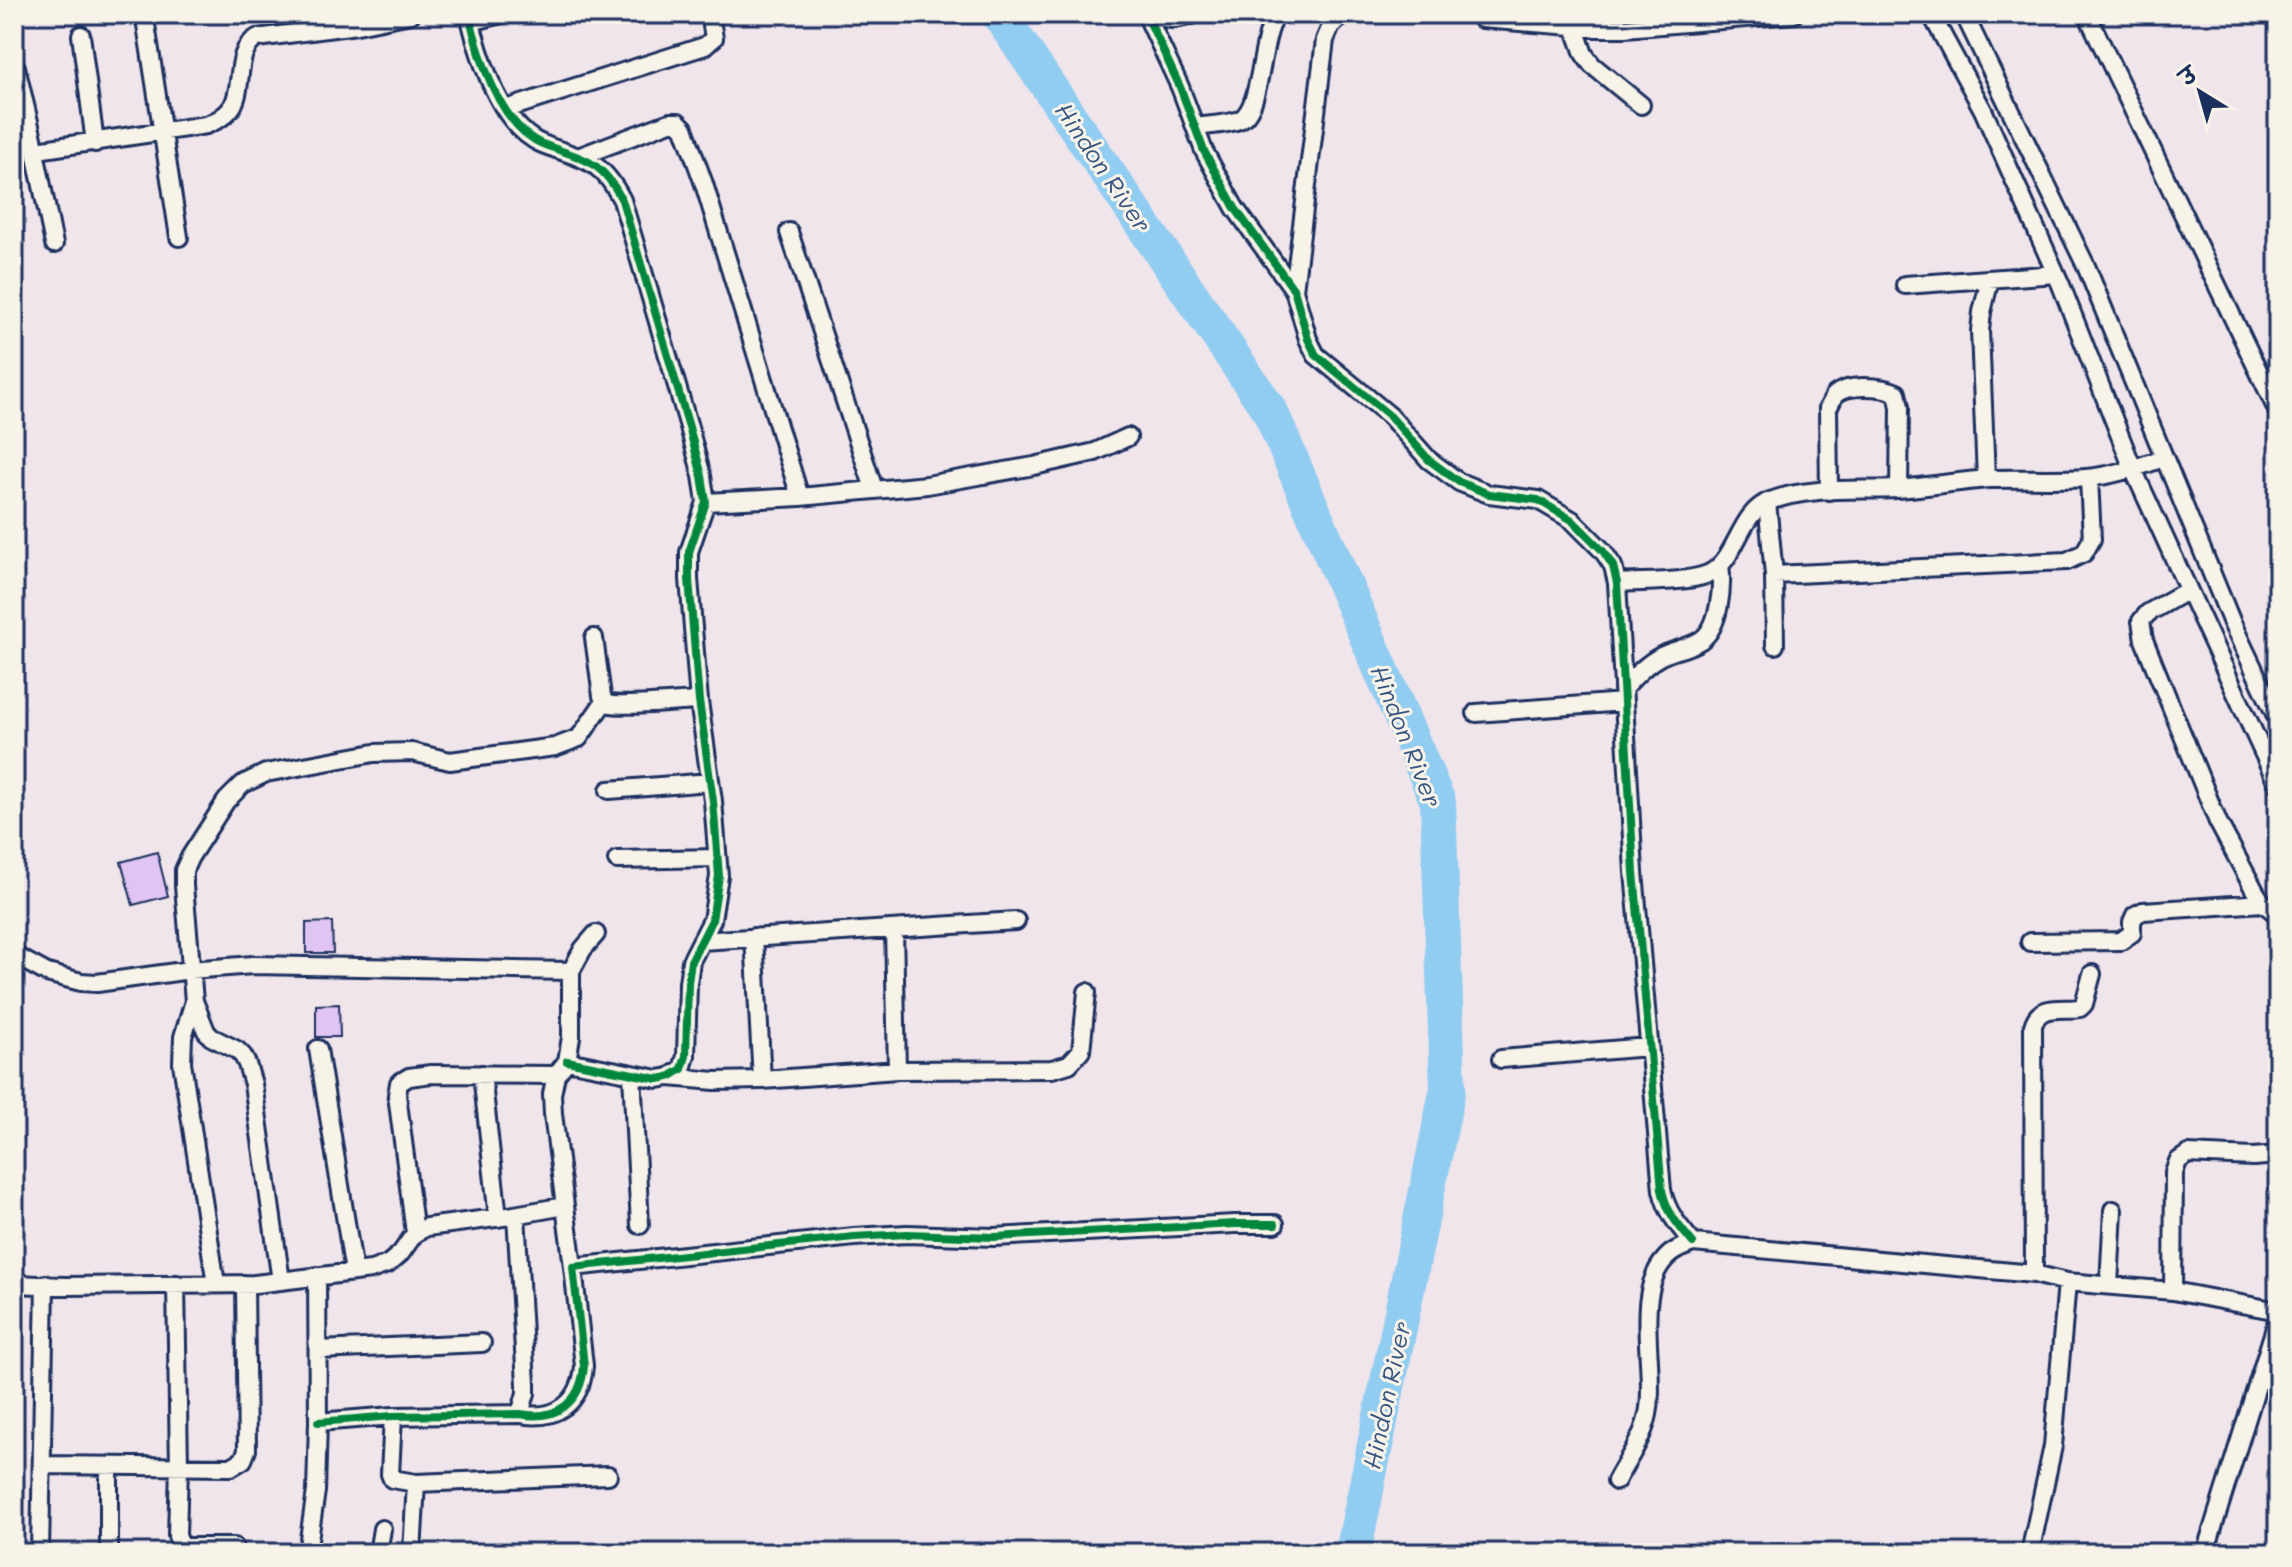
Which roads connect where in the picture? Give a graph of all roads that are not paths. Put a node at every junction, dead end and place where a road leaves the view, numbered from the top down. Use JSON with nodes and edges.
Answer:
{"nodes":[{"id":1,"x":411,"y":14,"type":"edge"},
{"id":2,"x":501,"y":14,"type":"edge"},
{"id":3,"x":710,"y":14,"type":"edge"},
{"id":4,"x":1146,"y":14,"type":"edge"},
{"id":5,"x":1156,"y":14,"type":"edge"},
{"id":6,"x":1195,"y":14,"type":"edge"},
{"id":7,"x":1277,"y":14,"type":"edge"},
{"id":8,"x":1344,"y":14,"type":"edge"},
{"id":9,"x":1476,"y":14,"type":"edge"},
{"id":10,"x":1794,"y":14,"type":"edge"},
{"id":11,"x":1931,"y":14,"type":"edge"},
{"id":12,"x":1964,"y":14,"type":"edge"},
{"id":13,"x":2087,"y":14,"type":"edge"},
{"id":14,"x":470,"y":18,"type":"edge"},
{"id":15,"x":146,"y":25,"type":"dead end"},
{"id":16,"x":1574,"y":26,"type":"junction"},
{"id":17,"x":81,"y":35,"type":"dead end"},
{"id":18,"x":16,"y":67,"type":"dead end"},
{"id":19,"x":1641,"y":105,"type":"dead end"},
{"id":20,"x":506,"y":109,"type":"junction"},
{"id":21,"x":1195,"y":127,"type":"junction"},
{"id":22,"x":162,"y":133,"type":"junction"},
{"id":23,"x":95,"y":143,"type":"junction"},
{"id":24,"x":36,"y":151,"type":"junction"},
{"id":25,"x":578,"y":157,"type":"junction"},
{"id":26,"x":789,"y":232,"type":"dead end"},
{"id":27,"x":179,"y":237,"type":"dead end"},
{"id":28,"x":54,"y":244,"type":"dead end"},
{"id":29,"x":2056,"y":274,"type":"junction"},
{"id":30,"x":1990,"y":279,"type":"junction"},
{"id":31,"x":1905,"y":285,"type":"dead end"},
{"id":32,"x":1294,"y":290,"type":"junction"},
{"id":33,"x":2278,"y":412,"type":"edge"},
{"id":34,"x":1128,"y":437,"type":"dead end"},
{"id":35,"x":2163,"y":458,"type":"junction"},
{"id":36,"x":2133,"y":469,"type":"junction"},
{"id":37,"x":2089,"y":478,"type":"junction"},
{"id":38,"x":1986,"y":479,"type":"junction"},
{"id":39,"x":1899,"y":488,"type":"junction"},
{"id":40,"x":874,"y":489,"type":"junction"},
{"id":41,"x":1829,"y":491,"type":"junction"},
{"id":42,"x":800,"y":497,"type":"junction"},
{"id":43,"x":706,"y":502,"type":"junction"},
{"id":44,"x":1767,"y":502,"type":"junction"},
{"id":45,"x":1720,"y":565,"type":"junction"},
{"id":46,"x":1774,"y":575,"type":"junction"},
{"id":47,"x":1617,"y":583,"type":"junction"},
{"id":48,"x":2188,"y":590,"type":"junction"},
{"id":49,"x":594,"y":638,"type":"dead end"},
{"id":50,"x":1775,"y":645,"type":"dead end"},
{"id":51,"x":1623,"y":695,"type":"junction"},
{"id":52,"x":699,"y":701,"type":"junction"},
{"id":53,"x":604,"y":702,"type":"junction"},
{"id":54,"x":1476,"y":713,"type":"dead end"},
{"id":55,"x":2278,"y":720,"type":"edge"},
{"id":56,"x":710,"y":782,"type":"junction"},
{"id":57,"x":2278,"y":785,"type":"edge"},
{"id":58,"x":609,"y":790,"type":"dead end"},
{"id":59,"x":717,"y":858,"type":"junction"},
{"id":60,"x":617,"y":860,"type":"dead end"},
{"id":61,"x":2263,"y":903,"type":"junction"},
{"id":62,"x":2278,"y":916,"type":"edge"},
{"id":63,"x":1016,"y":921,"type":"dead end"},
{"id":64,"x":2278,"y":924,"type":"edge"},
{"id":65,"x":894,"y":929,"type":"junction"},
{"id":66,"x":596,"y":934,"type":"dead end"},
{"id":67,"x":754,"y":937,"type":"junction"},
{"id":68,"x":701,"y":941,"type":"junction"},
{"id":69,"x":2030,"y":942,"type":"dead end"},
{"id":70,"x":14,"y":955,"type":"edge"},
{"id":71,"x":190,"y":970,"type":"junction"},
{"id":72,"x":571,"y":971,"type":"junction"},
{"id":73,"x":2092,"y":974,"type":"dead end"},
{"id":74,"x":1087,"y":992,"type":"dead end"},
{"id":75,"x":194,"y":1001,"type":"junction"},
{"id":76,"x":1648,"y":1047,"type":"junction"},
{"id":77,"x":318,"y":1049,"type":"dead end"},
{"id":78,"x":1501,"y":1059,"type":"dead end"},
{"id":79,"x":567,"y":1061,"type":"junction"},
{"id":80,"x":897,"y":1070,"type":"junction"},
{"id":81,"x":482,"y":1074,"type":"junction"},
{"id":82,"x":632,"y":1074,"type":"junction"},
{"id":83,"x":556,"y":1075,"type":"junction"},
{"id":84,"x":669,"y":1077,"type":"junction"},
{"id":85,"x":762,"y":1080,"type":"junction"},
{"id":86,"x":2278,"y":1155,"type":"edge"},
{"id":87,"x":565,"y":1206,"type":"junction"},
{"id":88,"x":2113,"y":1210,"type":"dead end"},
{"id":89,"x":516,"y":1215,"type":"junction"},
{"id":90,"x":498,"y":1218,"type":"junction"},
{"id":91,"x":1275,"y":1224,"type":"dead end"},
{"id":92,"x":640,"y":1225,"type":"dead end"},
{"id":93,"x":415,"y":1233,"type":"junction"},
{"id":94,"x":1693,"y":1243,"type":"junction"},
{"id":95,"x":573,"y":1267,"type":"junction"},
{"id":96,"x":354,"y":1272,"type":"junction"},
{"id":97,"x":2034,"y":1274,"type":"junction"},
{"id":98,"x":317,"y":1276,"type":"junction"},
{"id":99,"x":281,"y":1281,"type":"junction"},
{"id":100,"x":2067,"y":1282,"type":"junction"},
{"id":101,"x":14,"y":1284,"type":"edge"},
{"id":102,"x":45,"y":1284,"type":"junction"},
{"id":103,"x":176,"y":1284,"type":"junction"},
{"id":104,"x":216,"y":1284,"type":"junction"},
{"id":105,"x":245,"y":1284,"type":"junction"},
{"id":106,"x":2109,"y":1285,"type":"junction"},
{"id":107,"x":2173,"y":1291,"type":"junction"},
{"id":108,"x":2278,"y":1311,"type":"edge"},
{"id":109,"x":2278,"y":1318,"type":"edge"},
{"id":110,"x":482,"y":1343,"type":"dead end"},
{"id":111,"x":318,"y":1350,"type":"junction"},
{"id":112,"x":520,"y":1414,"type":"junction"},
{"id":113,"x":393,"y":1416,"type":"junction"},
{"id":114,"x":318,"y":1422,"type":"junction"},
{"id":115,"x":43,"y":1465,"type":"junction"},
{"id":116,"x":109,"y":1466,"type":"junction"},
{"id":117,"x":179,"y":1467,"type":"junction"},
{"id":118,"x":608,"y":1475,"type":"dead end"},
{"id":119,"x":1616,"y":1481,"type":"dead end"},
{"id":120,"x":416,"y":1483,"type":"junction"},
{"id":121,"x":382,"y":1529,"type":"dead end"},
{"id":122,"x":234,"y":1547,"type":"dead end"},
{"id":123,"x":40,"y":1553,"type":"edge"},
{"id":124,"x":109,"y":1553,"type":"edge"},
{"id":125,"x":307,"y":1553,"type":"edge"},
{"id":126,"x":378,"y":1553,"type":"edge"},
{"id":127,"x":412,"y":1553,"type":"edge"},
{"id":128,"x":2030,"y":1553,"type":"edge"},
{"id":129,"x":2205,"y":1553,"type":"edge"}],
"edges":[{"from":1,"to":22,"type":"street"},
{"from":2,"to":14,"type":"street"},
{"from":3,"to":20,"type":"street"},
{"from":4,"to":21,"type":"street"},
{"from":5,"to":6,"type":"street"},
{"from":7,"to":21,"type":"street"},
{"from":8,"to":32,"type":"street"},
{"from":9,"to":16,"type":"street"},
{"from":10,"to":16,"type":"street"},
{"from":11,"to":29,"type":"street"},
{"from":12,"to":35,"type":"street"},
{"from":13,"to":33,"type":"street"},
{"from":14,"to":20,"type":"street"},
{"from":15,"to":22,"type":"street"},
{"from":16,"to":19,"type":"street"},
{"from":17,"to":23,"type":"street"},
{"from":18,"to":24,"type":"street"},
{"from":20,"to":25,"type":"street"},
{"from":21,"to":32,"type":"street"},
{"from":22,"to":23,"type":"street"},
{"from":22,"to":27,"type":"street"},
{"from":23,"to":24,"type":"street"},
{"from":24,"to":28,"type":"street"},
{"from":25,"to":42,"type":"street"},
{"from":25,"to":43,"type":"street"},
{"from":26,"to":40,"type":"street"},
{"from":29,"to":30,"type":"street"},
{"from":29,"to":36,"type":"street"},
{"from":30,"to":31,"type":"street"},
{"from":30,"to":38,"type":"street"},
{"from":32,"to":47,"type":"street"},
{"from":34,"to":40,"type":"street"},
{"from":35,"to":36,"type":"street"},
{"from":35,"to":55,"type":"street"},
{"from":36,"to":37,"type":"street"},
{"from":36,"to":48,"type":"street"},
{"from":37,"to":38,"type":"street"},
{"from":37,"to":46,"type":"street"},
{"from":38,"to":39,"type":"street"},
{"from":39,"to":41,"type":"street"},
{"from":39,"to":41,"type":"street"},
{"from":40,"to":42,"type":"street"},
{"from":41,"to":44,"type":"street"},
{"from":42,"to":43,"type":"street"},
{"from":43,"to":52,"type":"street"},
{"from":44,"to":45,"type":"street"},
{"from":44,"to":46,"type":"street"},
{"from":45,"to":47,"type":"street"},
{"from":45,"to":51,"type":"street"},
{"from":46,"to":50,"type":"street"},
{"from":47,"to":51,"type":"street"},
{"from":48,"to":57,"type":"street"},
{"from":48,"to":61,"type":"street"},
{"from":49,"to":53,"type":"street"},
{"from":51,"to":54,"type":"street"},
{"from":51,"to":76,"type":"street"},
{"from":52,"to":53,"type":"street"},
{"from":52,"to":56,"type":"street"},
{"from":53,"to":71,"type":"street"},
{"from":56,"to":58,"type":"street"},
{"from":56,"to":59,"type":"street"},
{"from":59,"to":60,"type":"street"},
{"from":59,"to":68,"type":"street"},
{"from":61,"to":62,"type":"street"},
{"from":61,"to":69,"type":"street"},
{"from":62,"to":64,"type":"street"},
{"from":63,"to":65,"type":"street"},
{"from":65,"to":67,"type":"street"},
{"from":65,"to":80,"type":"street"},
{"from":66,"to":72,"type":"street"},
{"from":67,"to":68,"type":"street"},
{"from":67,"to":85,"type":"street"},
{"from":68,"to":84,"type":"street"},
{"from":70,"to":71,"type":"street"},
{"from":71,"to":72,"type":"street"},
{"from":71,"to":75,"type":"street"},
{"from":72,"to":79,"type":"street"},
{"from":73,"to":97,"type":"street"},
{"from":74,"to":80,"type":"street"},
{"from":75,"to":99,"type":"street"},
{"from":75,"to":104,"type":"street"},
{"from":76,"to":78,"type":"street"},
{"from":76,"to":94,"type":"street"},
{"from":77,"to":96,"type":"street"},
{"from":79,"to":82,"type":"street"},
{"from":79,"to":83,"type":"street"},
{"from":80,"to":85,"type":"street"},
{"from":81,"to":83,"type":"street"},
{"from":81,"to":90,"type":"street"},
{"from":81,"to":93,"type":"street"},
{"from":82,"to":84,"type":"street"},
{"from":82,"to":92,"type":"street"},
{"from":83,"to":87,"type":"street"},
{"from":84,"to":85,"type":"street"},
{"from":86,"to":107,"type":"street"},
{"from":87,"to":89,"type":"street"},
{"from":87,"to":95,"type":"street"},
{"from":88,"to":106,"type":"street"},
{"from":89,"to":90,"type":"street"},
{"from":89,"to":112,"type":"street"},
{"from":90,"to":93,"type":"street"},
{"from":91,"to":95,"type":"street"},
{"from":93,"to":96,"type":"street"},
{"from":94,"to":97,"type":"street"},
{"from":94,"to":119,"type":"street"},
{"from":95,"to":112,"type":"street"},
{"from":96,"to":98,"type":"street"},
{"from":97,"to":100,"type":"street"},
{"from":98,"to":99,"type":"street"},
{"from":98,"to":111,"type":"street"},
{"from":99,"to":105,"type":"street"},
{"from":100,"to":106,"type":"street"},
{"from":100,"to":128,"type":"street"},
{"from":101,"to":102,"type":"street"},
{"from":102,"to":103,"type":"street"},
{"from":102,"to":115,"type":"street"},
{"from":103,"to":104,"type":"street"},
{"from":103,"to":117,"type":"street"},
{"from":104,"to":105,"type":"street"},
{"from":105,"to":117,"type":"street"},
{"from":106,"to":107,"type":"street"},
{"from":107,"to":108,"type":"street"},
{"from":109,"to":129,"type":"street"},
{"from":110,"to":111,"type":"street"},
{"from":111,"to":114,"type":"street"},
{"from":112,"to":113,"type":"street"},
{"from":113,"to":114,"type":"street"},
{"from":113,"to":120,"type":"street"},
{"from":114,"to":125,"type":"street"},
{"from":115,"to":116,"type":"street"},
{"from":115,"to":123,"type":"street"},
{"from":116,"to":117,"type":"street"},
{"from":116,"to":124,"type":"street"},
{"from":117,"to":122,"type":"street"},
{"from":118,"to":120,"type":"street"},
{"from":120,"to":127,"type":"street"},
{"from":121,"to":126,"type":"street"}]}
